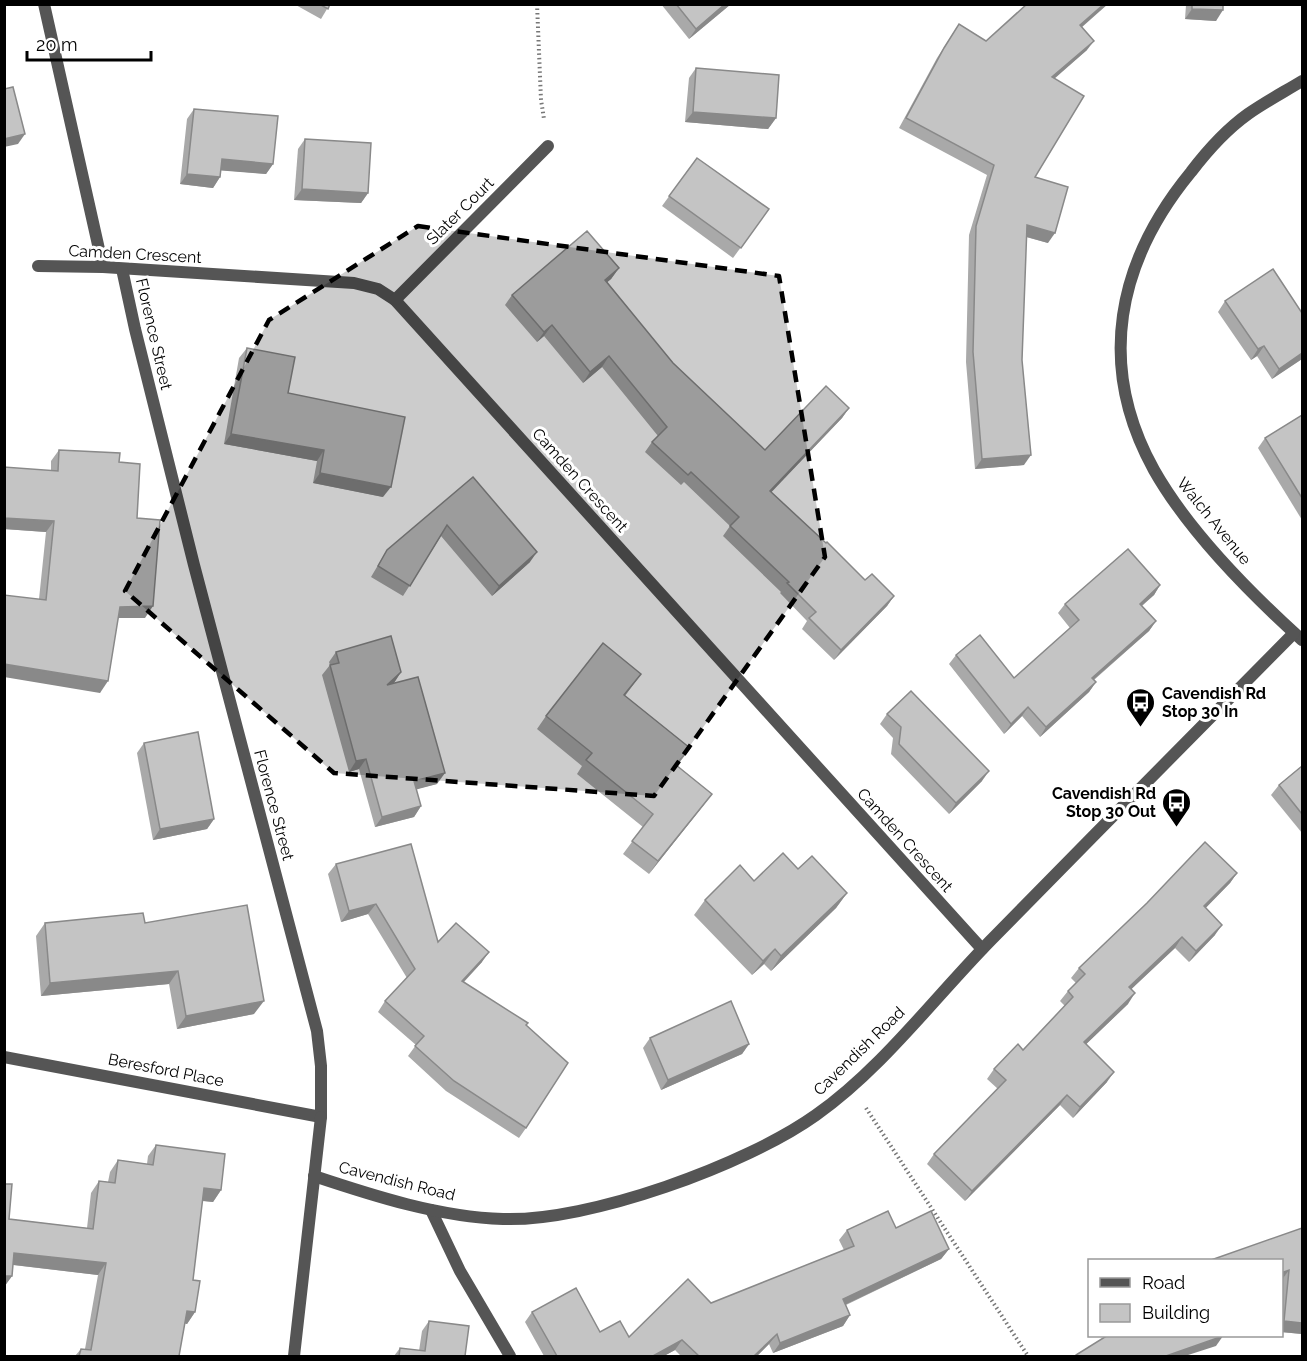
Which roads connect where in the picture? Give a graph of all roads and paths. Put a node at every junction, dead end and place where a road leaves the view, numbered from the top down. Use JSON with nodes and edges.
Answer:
{"nodes":[{"id":1,"x":44,"y":4,"type":"edge"},
{"id":2,"x":537,"y":4,"type":"edge"},
{"id":3,"x":1302,"y":81,"type":"edge"},
{"id":4,"x":548,"y":146,"type":"joint"},
{"id":5,"x":38,"y":266,"type":"dead end"},
{"id":6,"x":103,"y":267,"type":"junction"},
{"id":7,"x":122,"y":269,"type":"junction"},
{"id":8,"x":395,"y":300,"type":"junction"},
{"id":9,"x":1298,"y":637,"type":"edge"},
{"id":10,"x":982,"y":949,"type":"junction"},
{"id":11,"x":4,"y":1057,"type":"edge"},
{"id":12,"x":852,"y":1086,"type":"junction"},
{"id":13,"x":321,"y":1117,"type":"junction"},
{"id":14,"x":314,"y":1176,"type":"junction"},
{"id":15,"x":431,"y":1210,"type":"junction"},
{"id":16,"x":294,"y":1356,"type":"edge"},
{"id":17,"x":510,"y":1356,"type":"edge"},
{"id":18,"x":1028,"y":1356,"type":"edge"}],
"edges":[{"from":1,"to":6,"type":"street"},
{"from":2,"to":4,"type":"path"},
{"from":3,"to":9,"type":"street","name":"Walch Avenue"},
{"from":4,"to":8,"type":"street","name":"Slater Court"},
{"from":5,"to":6,"type":"street","name":"Camden Crescent"},
{"from":6,"to":7,"type":"street","name":"Camden Crescent"},
{"from":7,"to":8,"type":"street","name":"Camden Crescent"},
{"from":7,"to":13,"type":"street","name":"Florence Street"},
{"from":8,"to":10,"type":"street","name":"Camden Crescent"},
{"from":9,"to":10,"type":"street","name":"Cavendish Road"},
{"from":10,"to":12,"type":"street","name":"Cavendish Road"},
{"from":11,"to":13,"type":"street","name":"Beresford Place"},
{"from":12,"to":15,"type":"street","name":"Cavendish Road"},
{"from":12,"to":18,"type":"path"},
{"from":13,"to":14,"type":"street","name":"Florence Street"},
{"from":14,"to":15,"type":"street","name":"Cavendish Road"},
{"from":14,"to":16,"type":"street","name":"Florence Street"},
{"from":15,"to":17,"type":"street"}]}
